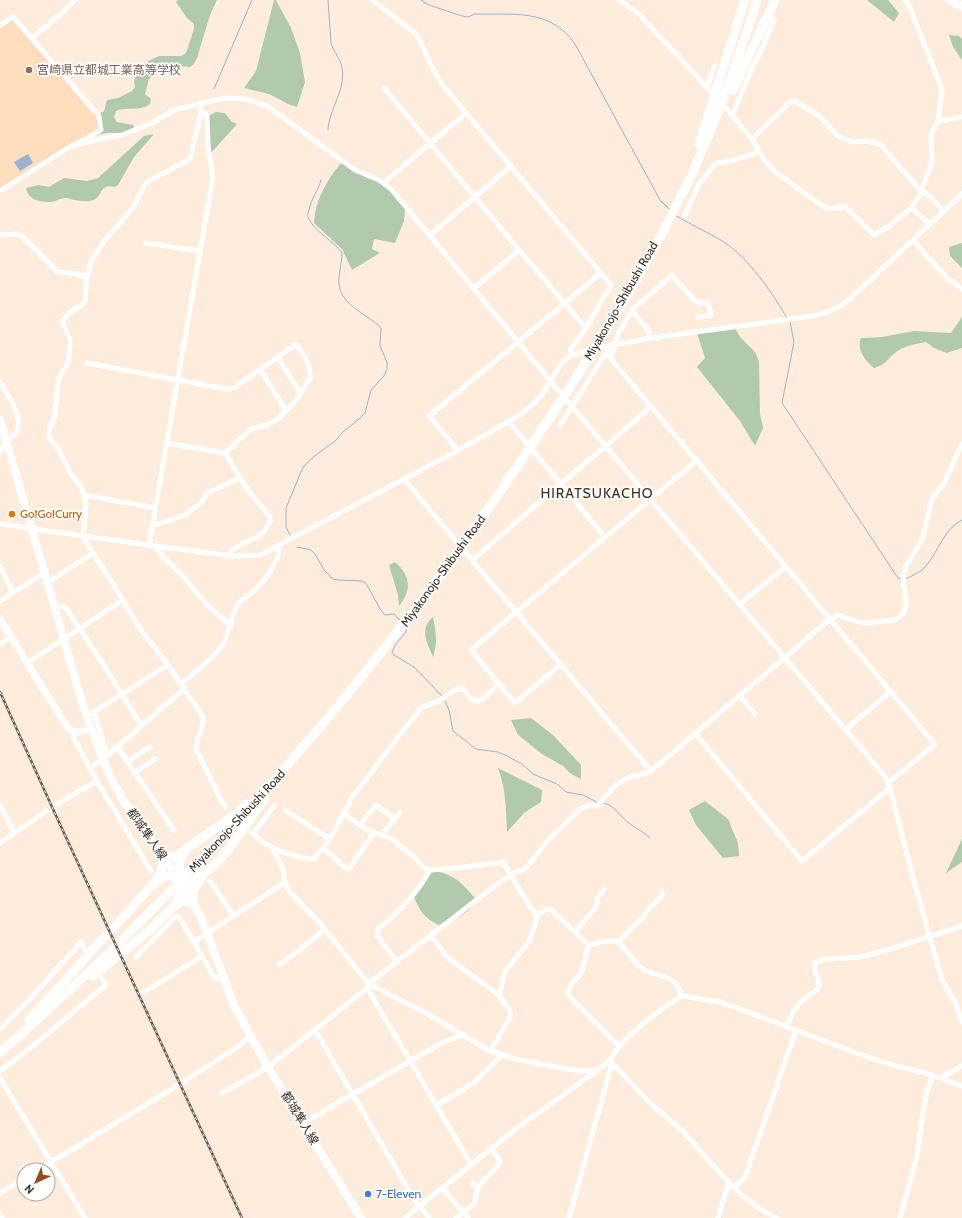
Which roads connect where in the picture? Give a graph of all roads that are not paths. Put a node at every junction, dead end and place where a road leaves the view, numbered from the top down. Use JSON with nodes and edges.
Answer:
{"nodes":[{"id":1,"x":75,"y":0,"type":"edge"},
{"id":2,"x":372,"y":0,"type":"edge"},
{"id":3,"x":618,"y":0,"type":"edge"},
{"id":4,"x":745,"y":0,"type":"edge"},
{"id":5,"x":757,"y":0,"type":"edge"},
{"id":6,"x":775,"y":0,"type":"edge"},
{"id":7,"x":905,"y":0,"type":"edge"},
{"id":8,"x":950,"y":0,"type":"edge"},
{"id":9,"x":962,"y":6,"type":"edge"},
{"id":10,"x":774,"y":19,"type":"dead end"},
{"id":11,"x":0,"y":25,"type":"edge"},
{"id":12,"x":32,"y":38,"type":"junction"},
{"id":13,"x":715,"y":65,"type":"dead end"},
{"id":14,"x":708,"y":87,"type":"junction"},
{"id":15,"x":384,"y":88,"type":"dead end"},
{"id":16,"x":200,"y":103,"type":"junction"},
{"id":17,"x":201,"y":113,"type":"junction"},
{"id":18,"x":466,"y":113,"type":"junction"},
{"id":19,"x":732,"y":116,"type":"junction"},
{"id":20,"x":962,"y":117,"type":"edge"},
{"id":21,"x":938,"y":121,"type":"junction"},
{"id":22,"x":752,"y":139,"type":"junction"},
{"id":23,"x":430,"y":143,"type":"junction"},
{"id":24,"x":78,"y":144,"type":"junction"},
{"id":25,"x":758,"y":152,"type":"junction"},
{"id":26,"x":511,"y":166,"type":"junction"},
{"id":27,"x":693,"y":170,"type":"junction"},
{"id":28,"x":385,"y":184,"type":"junction"},
{"id":29,"x":922,"y":190,"type":"junction"},
{"id":30,"x":0,"y":191,"type":"edge"},
{"id":31,"x":962,"y":194,"type":"edge"},
{"id":32,"x":475,"y":197,"type":"junction"},
{"id":33,"x":678,"y":200,"type":"junction"},
{"id":34,"x":911,"y":208,"type":"junction"},
{"id":35,"x":943,"y":211,"type":"junction"},
{"id":36,"x":684,"y":217,"type":"dead end"},
{"id":37,"x":930,"y":224,"type":"junction"},
{"id":38,"x":0,"y":235,"type":"edge"},
{"id":39,"x":430,"y":235,"type":"junction"},
{"id":40,"x":913,"y":240,"type":"junction"},
{"id":41,"x":146,"y":243,"type":"dead end"},
{"id":42,"x":519,"y":250,"type":"junction"},
{"id":43,"x":200,"y":252,"type":"junction"},
{"id":44,"x":601,"y":273,"type":"junction"},
{"id":45,"x":87,"y":277,"type":"junction"},
{"id":46,"x":473,"y":289,"type":"junction"},
{"id":47,"x":962,"y":289,"type":"edge"},
{"id":48,"x":564,"y":303,"type":"junction"},
{"id":49,"x":632,"y":310,"type":"junction"},
{"id":50,"x":698,"y":317,"type":"dead end"},
{"id":51,"x":586,"y":328,"type":"junction"},
{"id":52,"x":652,"y":338,"type":"junction"},
{"id":53,"x":518,"y":342,"type":"junction"},
{"id":54,"x":611,"y":345,"type":"junction"},
{"id":55,"x":606,"y":353,"type":"junction"},
{"id":56,"x":570,"y":356,"type":"junction"},
{"id":57,"x":278,"y":357,"type":"junction"},
{"id":58,"x":611,"y":358,"type":"junction"},
{"id":59,"x":88,"y":363,"type":"dead end"},
{"id":60,"x":260,"y":369,"type":"junction"},
{"id":61,"x":178,"y":379,"type":"junction"},
{"id":62,"x":0,"y":382,"type":"edge"},
{"id":63,"x":552,"y":383,"type":"junction"},
{"id":64,"x":300,"y":393,"type":"junction"},
{"id":65,"x":572,"y":405,"type":"junction"},
{"id":66,"x":652,"y":406,"type":"junction"},
{"id":67,"x":286,"y":411,"type":"junction"},
{"id":68,"x":0,"y":420,"type":"edge"},
{"id":69,"x":509,"y":422,"type":"junction"},
{"id":70,"x":560,"y":425,"type":"dead end"},
{"id":71,"x":6,"y":442,"type":"junction"},
{"id":72,"x":166,"y":443,"type":"junction"},
{"id":73,"x":962,"y":444,"type":"edge"},
{"id":74,"x":606,"y":446,"type":"junction"},
{"id":75,"x":458,"y":450,"type":"junction"},
{"id":76,"x":0,"y":452,"type":"edge"},
{"id":77,"x":225,"y":453,"type":"junction"},
{"id":78,"x":697,"y":460,"type":"junction"},
{"id":79,"x":240,"y":478,"type":"junction"},
{"id":80,"x":404,"y":479,"type":"junction"},
{"id":81,"x":561,"y":484,"type":"junction"},
{"id":82,"x":84,"y":495,"type":"junction"},
{"id":83,"x":651,"y":499,"type":"junction"},
{"id":84,"x":155,"y":508,"type":"junction"},
{"id":85,"x":0,"y":523,"type":"edge"},
{"id":86,"x":152,"y":526,"type":"junction"},
{"id":87,"x":31,"y":528,"type":"junction"},
{"id":88,"x":83,"y":537,"type":"junction"},
{"id":89,"x":605,"y":537,"type":"junction"},
{"id":90,"x":279,"y":545,"type":"junction"},
{"id":91,"x":148,"y":546,"type":"junction"},
{"id":92,"x":155,"y":546,"type":"junction"},
{"id":93,"x":93,"y":553,"type":"junction"},
{"id":94,"x":230,"y":555,"type":"junction"},
{"id":95,"x":470,"y":558,"type":"junction"},
{"id":96,"x":0,"y":566,"type":"edge"},
{"id":97,"x":786,"y":566,"type":"junction"},
{"id":98,"x":44,"y":572,"type":"junction"},
{"id":99,"x":47,"y":583,"type":"junction"},
{"id":100,"x":13,"y":593,"type":"junction"},
{"id":101,"x":123,"y":600,"type":"junction"},
{"id":102,"x":0,"y":601,"type":"edge"},
{"id":103,"x":740,"y":604,"type":"junction"},
{"id":104,"x":55,"y":608,"type":"junction"},
{"id":105,"x":516,"y":612,"type":"junction"},
{"id":106,"x":0,"y":619,"type":"edge"},
{"id":107,"x":830,"y":619,"type":"junction"},
{"id":108,"x":231,"y":626,"type":"junction"},
{"id":109,"x":79,"y":629,"type":"junction"},
{"id":110,"x":11,"y":637,"type":"junction"},
{"id":111,"x":64,"y":640,"type":"junction"},
{"id":112,"x":0,"y":644,"type":"edge"},
{"id":113,"x":786,"y":657,"type":"junction"},
{"id":114,"x":27,"y":663,"type":"junction"},
{"id":115,"x":168,"y":665,"type":"junction"},
{"id":116,"x":560,"y":665,"type":"junction"},
{"id":117,"x":498,"y":684,"type":"junction"},
{"id":118,"x":183,"y":686,"type":"junction"},
{"id":119,"x":891,"y":691,"type":"junction"},
{"id":120,"x":122,"y":695,"type":"junction"},
{"id":121,"x":740,"y":696,"type":"junction"},
{"id":122,"x":90,"y":714,"type":"junction"},
{"id":123,"x":755,"y":714,"type":"dead end"},
{"id":124,"x":141,"y":725,"type":"junction"},
{"id":125,"x":91,"y":728,"type":"junction"},
{"id":126,"x":846,"y":729,"type":"junction"},
{"id":127,"x":74,"y":733,"type":"junction"},
{"id":128,"x":695,"y":733,"type":"junction"},
{"id":129,"x":312,"y":737,"type":"junction"},
{"id":130,"x":117,"y":746,"type":"junction"},
{"id":131,"x":150,"y":747,"type":"dead end"},
{"id":132,"x":105,"y":756,"type":"junction"},
{"id":133,"x":155,"y":759,"type":"dead end"},
{"id":134,"x":127,"y":762,"type":"junction"},
{"id":135,"x":287,"y":766,"type":"junction"},
{"id":136,"x":90,"y":768,"type":"junction"},
{"id":137,"x":651,"y":771,"type":"junction"},
{"id":138,"x":134,"y":773,"type":"junction"},
{"id":139,"x":97,"y":781,"type":"junction"},
{"id":140,"x":889,"y":785,"type":"junction"},
{"id":141,"x":0,"y":805,"type":"edge"},
{"id":142,"x":274,"y":806,"type":"dead end"},
{"id":143,"x":226,"y":807,"type":"dead end"},
{"id":144,"x":285,"y":810,"type":"dead end"},
{"id":145,"x":400,"y":812,"type":"dead end"},
{"id":146,"x":344,"y":814,"type":"junction"},
{"id":147,"x":395,"y":819,"type":"junction"},
{"id":148,"x":360,"y":825,"type":"junction"},
{"id":149,"x":174,"y":830,"type":"dead end"},
{"id":150,"x":374,"y":832,"type":"junction"},
{"id":151,"x":14,"y":833,"type":"junction"},
{"id":152,"x":382,"y":835,"type":"junction"},
{"id":153,"x":330,"y":839,"type":"junction"},
{"id":154,"x":0,"y":843,"type":"edge"},
{"id":155,"x":323,"y":848,"type":"junction"},
{"id":156,"x":186,"y":849,"type":"junction"},
{"id":157,"x":273,"y":849,"type":"junction"},
{"id":158,"x":162,"y":855,"type":"junction"},
{"id":159,"x":430,"y":870,"type":"junction"},
{"id":160,"x":151,"y":871,"type":"dead end"},
{"id":161,"x":206,"y":872,"type":"junction"},
{"id":162,"x":511,"y":875,"type":"junction"},
{"id":163,"x":179,"y":880,"type":"junction"},
{"id":164,"x":210,"y":881,"type":"dead end"},
{"id":165,"x":285,"y":882,"type":"junction"},
{"id":166,"x":153,"y":884,"type":"junction"},
{"id":167,"x":604,"y":889,"type":"dead end"},
{"id":168,"x":662,"y":892,"type":"dead end"},
{"id":169,"x":192,"y":903,"type":"junction"},
{"id":170,"x":174,"y":906,"type":"junction"},
{"id":171,"x":233,"y":915,"type":"junction"},
{"id":172,"x":537,"y":915,"type":"junction"},
{"id":173,"x":962,"y":926,"type":"edge"},
{"id":174,"x":324,"y":930,"type":"junction"},
{"id":175,"x":207,"y":932,"type":"junction"},
{"id":176,"x":575,"y":932,"type":"junction"},
{"id":177,"x":431,"y":936,"type":"junction"},
{"id":178,"x":929,"y":936,"type":"junction"},
{"id":179,"x":194,"y":942,"type":"junction"},
{"id":180,"x":618,"y":942,"type":"junction"},
{"id":181,"x":124,"y":945,"type":"junction"},
{"id":182,"x":589,"y":945,"type":"junction"},
{"id":183,"x":86,"y":951,"type":"dead end"},
{"id":184,"x":202,"y":956,"type":"junction"},
{"id":185,"x":136,"y":957,"type":"dead end"},
{"id":186,"x":397,"y":962,"type":"junction"},
{"id":187,"x":280,"y":964,"type":"dead end"},
{"id":188,"x":102,"y":977,"type":"dead end"},
{"id":189,"x":224,"y":977,"type":"junction"},
{"id":190,"x":368,"y":986,"type":"junction"},
{"id":191,"x":142,"y":994,"type":"dead end"},
{"id":192,"x":499,"y":995,"type":"junction"},
{"id":193,"x":681,"y":996,"type":"junction"},
{"id":194,"x":962,"y":1022,"type":"edge"},
{"id":195,"x":787,"y":1026,"type":"junction"},
{"id":196,"x":0,"y":1029,"type":"edge"},
{"id":197,"x":796,"y":1030,"type":"junction"},
{"id":198,"x":314,"y":1031,"type":"junction"},
{"id":199,"x":463,"y":1034,"type":"junction"},
{"id":200,"x":250,"y":1036,"type":"junction"},
{"id":201,"x":0,"y":1046,"type":"edge"},
{"id":202,"x":619,"y":1046,"type":"junction"},
{"id":203,"x":490,"y":1051,"type":"junction"},
{"id":204,"x":0,"y":1052,"type":"edge"},
{"id":205,"x":502,"y":1055,"type":"junction"},
{"id":206,"x":410,"y":1061,"type":"junction"},
{"id":207,"x":611,"y":1062,"type":"junction"},
{"id":208,"x":962,"y":1066,"type":"edge"},
{"id":209,"x":268,"y":1067,"type":"junction"},
{"id":210,"x":0,"y":1070,"type":"edge"},
{"id":211,"x":598,"y":1070,"type":"junction"},
{"id":212,"x":933,"y":1075,"type":"junction"},
{"id":213,"x":0,"y":1078,"type":"edge"},
{"id":214,"x":940,"y":1078,"type":"junction"},
{"id":215,"x":962,"y":1086,"type":"edge"},
{"id":216,"x":222,"y":1093,"type":"dead end"},
{"id":217,"x":353,"y":1094,"type":"junction"},
{"id":218,"x":437,"y":1105,"type":"junction"},
{"id":219,"x":303,"y":1123,"type":"junction"},
{"id":220,"x":491,"y":1148,"type":"junction"},
{"id":221,"x":51,"y":1162,"type":"joint"},
{"id":222,"x":471,"y":1164,"type":"junction"},
{"id":223,"x":56,"y":1170,"type":"edge"},
{"id":224,"x":729,"y":1182,"type":"junction"},
{"id":225,"x":473,"y":1183,"type":"dead end"},
{"id":226,"x":16,"y":1184,"type":"edge"},
{"id":227,"x":734,"y":1187,"type":"junction"},
{"id":228,"x":442,"y":1188,"type":"junction"},
{"id":229,"x":478,"y":1189,"type":"junction"},
{"id":230,"x":0,"y":1193,"type":"edge"},
{"id":231,"x":419,"y":1206,"type":"junction"},
{"id":232,"x":463,"y":1213,"type":"junction"},
{"id":233,"x":0,"y":1214,"type":"edge"},
{"id":234,"x":2,"y":1218,"type":"edge"},
{"id":235,"x":85,"y":1218,"type":"edge"},
{"id":236,"x":361,"y":1218,"type":"edge"},
{"id":237,"x":405,"y":1218,"type":"edge"},
{"id":238,"x":429,"y":1218,"type":"edge"},
{"id":239,"x":456,"y":1218,"type":"edge"},
{"id":240,"x":468,"y":1218,"type":"edge"},
{"id":241,"x":569,"y":1218,"type":"edge"},
{"id":242,"x":718,"y":1218,"type":"edge"},
{"id":243,"x":778,"y":1218,"type":"edge"},
{"id":244,"x":900,"y":1218,"type":"edge"}],
"edges":[{"from":1,"to":12,"type":"street"},
{"from":2,"to":18,"type":"street"},
{"from":3,"to":14,"type":"street"},
{"from":4,"to":33,"type":"highway"},
{"from":5,"to":27,"type":"highway","name":"Miyakonojo-Shibushi Road"},
{"from":6,"to":27,"type":"highway"},
{"from":7,"to":21,"type":"street"},
{"from":8,"to":9,"type":"highway"},
{"from":10,"to":19,"type":"street"},
{"from":11,"to":12,"type":"street"},
{"from":12,"to":24,"type":"street"},
{"from":13,"to":14,"type":"street"},
{"from":14,"to":19,"type":"street"},
{"from":15,"to":23,"type":"street"},
{"from":16,"to":17,"type":"street"},
{"from":16,"to":24,"type":"street"},
{"from":16,"to":28,"type":"street"},
{"from":17,"to":43,"type":"street"},
{"from":17,"to":45,"type":"street"},
{"from":18,"to":23,"type":"street"},
{"from":18,"to":26,"type":"street"},
{"from":19,"to":22,"type":"street"},
{"from":20,"to":21,"type":"street"},
{"from":21,"to":29,"type":"street"},
{"from":22,"to":25,"type":"street"},
{"from":22,"to":29,"type":"street"},
{"from":23,"to":28,"type":"street"},
{"from":23,"to":32,"type":"street"},
{"from":24,"to":30,"type":"street"},
{"from":25,"to":34,"type":"street"},
{"from":25,"to":36,"type":"street"},
{"from":26,"to":32,"type":"street"},
{"from":26,"to":44,"type":"street"},
{"from":27,"to":33,"type":"highway","name":"Miyakonojo-Shibushi Road"},
{"from":28,"to":39,"type":"street"},
{"from":29,"to":34,"type":"street"},
{"from":29,"to":35,"type":"street"},
{"from":31,"to":35,"type":"street"},
{"from":32,"to":39,"type":"street"},
{"from":32,"to":42,"type":"street"},
{"from":33,"to":129,"type":"highway","name":"Miyakonojo-Shibushi Road"},
{"from":34,"to":37,"type":"street"},
{"from":35,"to":37,"type":"street"},
{"from":37,"to":40,"type":"street"},
{"from":38,"to":45,"type":"street"},
{"from":39,"to":46,"type":"street"},
{"from":40,"to":47,"type":"street"},
{"from":40,"to":52,"type":"street"},
{"from":41,"to":43,"type":"street"},
{"from":42,"to":46,"type":"street"},
{"from":42,"to":48,"type":"street"},
{"from":43,"to":61,"type":"street"},
{"from":44,"to":48,"type":"street"},
{"from":44,"to":51,"type":"street"},
{"from":45,"to":82,"type":"street"},
{"from":46,"to":53,"type":"street"},
{"from":48,"to":51,"type":"street"},
{"from":48,"to":53,"type":"street"},
{"from":49,"to":50,"type":"street"},
{"from":49,"to":52,"type":"street"},
{"from":49,"to":54,"type":"street"},
{"from":51,"to":56,"type":"street"},
{"from":52,"to":54,"type":"street"},
{"from":53,"to":63,"type":"street"},
{"from":53,"to":75,"type":"street"},
{"from":54,"to":55,"type":"street"},
{"from":54,"to":56,"type":"street"},
{"from":54,"to":58,"type":"street"},
{"from":55,"to":58,"type":"street"},
{"from":55,"to":65,"type":"street"},
{"from":56,"to":63,"type":"street"},
{"from":57,"to":60,"type":"street"},
{"from":57,"to":64,"type":"street"},
{"from":57,"to":64,"type":"street"},
{"from":58,"to":66,"type":"street"},
{"from":59,"to":61,"type":"street"},
{"from":60,"to":61,"type":"street"},
{"from":60,"to":67,"type":"street"},
{"from":61,"to":72,"type":"street"},
{"from":62,"to":71,"type":"street"},
{"from":63,"to":65,"type":"street"},
{"from":63,"to":69,"type":"street"},
{"from":64,"to":67,"type":"street"},
{"from":65,"to":70,"type":"street"},
{"from":65,"to":74,"type":"street"},
{"from":66,"to":74,"type":"street"},
{"from":66,"to":78,"type":"street"},
{"from":67,"to":77,"type":"street"},
{"from":68,"to":71,"type":"main road","name":"都城隼人線"},
{"from":69,"to":75,"type":"street"},
{"from":69,"to":81,"type":"street"},
{"from":71,"to":76,"type":"street"},
{"from":71,"to":87,"type":"main road","name":"都城隼人線"},
{"from":72,"to":77,"type":"street"},
{"from":72,"to":84,"type":"street"},
{"from":73,"to":107,"type":"street"},
{"from":74,"to":81,"type":"street"},
{"from":74,"to":83,"type":"street"},
{"from":75,"to":80,"type":"street"},
{"from":77,"to":79,"type":"street"},
{"from":78,"to":83,"type":"street"},
{"from":78,"to":97,"type":"street"},
{"from":79,"to":86,"type":"street"},
{"from":79,"to":94,"type":"street"},
{"from":80,"to":90,"type":"street"},
{"from":80,"to":95,"type":"street"},
{"from":81,"to":89,"type":"street"},
{"from":81,"to":95,"type":"street"},
{"from":82,"to":84,"type":"street"},
{"from":82,"to":88,"type":"street"},
{"from":83,"to":89,"type":"street"},
{"from":83,"to":103,"type":"street"},
{"from":84,"to":86,"type":"street"},
{"from":85,"to":87,"type":"street"},
{"from":86,"to":91,"type":"street"},
{"from":87,"to":88,"type":"street"},
{"from":87,"to":98,"type":"main road","name":"都城隼人線"},
{"from":88,"to":91,"type":"street"},
{"from":88,"to":93,"type":"street"},
{"from":89,"to":105,"type":"street"},
{"from":90,"to":94,"type":"street"},
{"from":90,"to":108,"type":"street"},
{"from":91,"to":92,"type":"street"},
{"from":92,"to":94,"type":"street"},
{"from":92,"to":108,"type":"street"},
{"from":93,"to":99,"type":"street"},
{"from":93,"to":101,"type":"street"},
{"from":95,"to":105,"type":"street"},
{"from":96,"to":100,"type":"street"},
{"from":97,"to":103,"type":"street"},
{"from":97,"to":107,"type":"street"},
{"from":98,"to":99,"type":"main road","name":"都城隼人線"},
{"from":98,"to":100,"type":"street"},
{"from":99,"to":104,"type":"main road","name":"都城隼人線"},
{"from":100,"to":102,"type":"street"},
{"from":101,"to":109,"type":"street"},
{"from":101,"to":115,"type":"street"},
{"from":103,"to":113,"type":"street"},
{"from":104,"to":109,"type":"street"},
{"from":104,"to":111,"type":"main road","name":"都城隼人線"},
{"from":105,"to":116,"type":"street"},
{"from":105,"to":117,"type":"street"},
{"from":106,"to":110,"type":"street"},
{"from":107,"to":113,"type":"street"},
{"from":107,"to":119,"type":"street"},
{"from":108,"to":118,"type":"street"},
{"from":109,"to":111,"type":"street"},
{"from":109,"to":120,"type":"street"},
{"from":110,"to":112,"type":"street"},
{"from":110,"to":114,"type":"street"},
{"from":111,"to":114,"type":"street"},
{"from":111,"to":122,"type":"main road","name":"都城隼人線"},
{"from":113,"to":121,"type":"street"},
{"from":113,"to":126,"type":"street"},
{"from":114,"to":127,"type":"street"},
{"from":115,"to":118,"type":"street"},
{"from":115,"to":120,"type":"street"},
{"from":116,"to":117,"type":"street"},
{"from":116,"to":137,"type":"street"},
{"from":117,"to":146,"type":"street"},
{"from":118,"to":124,"type":"street"},
{"from":118,"to":143,"type":"street"},
{"from":119,"to":126,"type":"street"},
{"from":119,"to":140,"type":"street"},
{"from":120,"to":122,"type":"street"},
{"from":120,"to":124,"type":"street"},
{"from":121,"to":123,"type":"street"},
{"from":121,"to":128,"type":"street"},
{"from":122,"to":125,"type":"main road","name":"都城隼人線"},
{"from":122,"to":132,"type":"street"},
{"from":124,"to":130,"type":"street"},
{"from":125,"to":127,"type":"street"},
{"from":125,"to":132,"type":"main road","name":"都城隼人線"},
{"from":126,"to":140,"type":"street"},
{"from":127,"to":136,"type":"street"},
{"from":128,"to":137,"type":"street"},
{"from":128,"to":140,"type":"street"},
{"from":129,"to":135,"type":"highway","name":"Miyakonojo-Shibushi Road"},
{"from":129,"to":161,"type":"highway"},
{"from":130,"to":132,"type":"street"},
{"from":130,"to":134,"type":"street"},
{"from":131,"to":134,"type":"street"},
{"from":132,"to":136,"type":"street"},
{"from":132,"to":158,"type":"main road","name":"都城隼人線"},
{"from":133,"to":138,"type":"street"},
{"from":134,"to":138,"type":"street"},
{"from":135,"to":156,"type":"highway"},
{"from":135,"to":181,"type":"highway","name":"Miyakonojo-Shibushi Road"},
{"from":136,"to":139,"type":"street"},
{"from":137,"to":162,"type":"street"},
{"from":138,"to":149,"type":"street"},
{"from":139,"to":151,"type":"street"},
{"from":139,"to":160,"type":"street"},
{"from":140,"to":178,"type":"street"},
{"from":141,"to":151,"type":"street"},
{"from":142,"to":157,"type":"street"},
{"from":144,"to":153,"type":"street"},
{"from":145,"to":147,"type":"street"},
{"from":146,"to":148,"type":"street"},
{"from":146,"to":153,"type":"street"},
{"from":147,"to":148,"type":"street"},
{"from":147,"to":152,"type":"street"},
{"from":148,"to":150,"type":"street"},
{"from":150,"to":152,"type":"street"},
{"from":150,"to":155,"type":"street"},
{"from":151,"to":154,"type":"street"},
{"from":152,"to":159,"type":"street"},
{"from":153,"to":155,"type":"street"},
{"from":155,"to":157,"type":"street"},
{"from":156,"to":158,"type":"highway"},
{"from":156,"to":163,"type":"highway"},
{"from":157,"to":165,"type":"street"},
{"from":158,"to":163,"type":"main road","name":"都城隼人線"},
{"from":158,"to":166,"type":"highway"},
{"from":159,"to":162,"type":"street"},
{"from":159,"to":186,"type":"street"},
{"from":161,"to":163,"type":"highway"},
{"from":161,"to":169,"type":"highway"},
{"from":162,"to":172,"type":"street"},
{"from":162,"to":177,"type":"street"},
{"from":163,"to":166,"type":"highway"},
{"from":163,"to":169,"type":"main road","name":"都城隼人線"},
{"from":163,"to":170,"type":"highway"},
{"from":164,"to":171,"type":"street"},
{"from":165,"to":171,"type":"street"},
{"from":165,"to":174,"type":"street"},
{"from":166,"to":201,"type":"highway"},
{"from":167,"to":176,"type":"street"},
{"from":168,"to":180,"type":"street"},
{"from":169,"to":170,"type":"highway"},
{"from":169,"to":175,"type":"main road","name":"都城隼人線"},
{"from":170,"to":181,"type":"highway"},
{"from":171,"to":175,"type":"street"},
{"from":172,"to":176,"type":"street"},
{"from":172,"to":192,"type":"street"},
{"from":173,"to":178,"type":"street"},
{"from":174,"to":187,"type":"street"},
{"from":174,"to":190,"type":"street"},
{"from":175,"to":179,"type":"street"},
{"from":175,"to":189,"type":"main road","name":"都城隼人線"},
{"from":176,"to":182,"type":"street"},
{"from":177,"to":186,"type":"street"},
{"from":177,"to":192,"type":"street"},
{"from":178,"to":194,"type":"street"},
{"from":178,"to":195,"type":"street"},
{"from":179,"to":184,"type":"street"},
{"from":179,"to":185,"type":"street"},
{"from":180,"to":182,"type":"street"},
{"from":180,"to":193,"type":"street"},
{"from":181,"to":204,"type":"highway","name":"Miyakonojo-Shibushi Road"},
{"from":182,"to":202,"type":"street"},
{"from":183,"to":196,"type":"street"},
{"from":184,"to":189,"type":"street"},
{"from":184,"to":191,"type":"street"},
{"from":186,"to":190,"type":"street"},
{"from":188,"to":210,"type":"street"},
{"from":189,"to":200,"type":"main road","name":"都城隼人線"},
{"from":190,"to":198,"type":"street"},
{"from":190,"to":199,"type":"street"},
{"from":190,"to":206,"type":"street"},
{"from":192,"to":203,"type":"street"},
{"from":193,"to":195,"type":"street"},
{"from":193,"to":202,"type":"street"},
{"from":195,"to":197,"type":"street"},
{"from":197,"to":212,"type":"street"},
{"from":197,"to":227,"type":"street"},
{"from":198,"to":209,"type":"street"},
{"from":198,"to":217,"type":"street"},
{"from":199,"to":203,"type":"street"},
{"from":199,"to":206,"type":"street"},
{"from":200,"to":209,"type":"main road","name":"都城隼人線"},
{"from":200,"to":221,"type":"street"},
{"from":202,"to":207,"type":"street"},
{"from":203,"to":205,"type":"street"},
{"from":205,"to":211,"type":"street"},
{"from":205,"to":218,"type":"street"},
{"from":206,"to":217,"type":"street"},
{"from":206,"to":218,"type":"street"},
{"from":207,"to":211,"type":"street"},
{"from":207,"to":224,"type":"street"},
{"from":207,"to":241,"type":"street"},
{"from":208,"to":214,"type":"street"},
{"from":209,"to":216,"type":"street"},
{"from":209,"to":219,"type":"main road","name":"都城隼人線"},
{"from":211,"to":220,"type":"street"},
{"from":212,"to":214,"type":"street"},
{"from":212,"to":244,"type":"street"},
{"from":213,"to":221,"type":"street"},
{"from":214,"to":215,"type":"street"},
{"from":217,"to":219,"type":"street"},
{"from":217,"to":231,"type":"street"},
{"from":218,"to":222,"type":"street"},
{"from":219,"to":236,"type":"main road","name":"都城隼人線"},
{"from":220,"to":222,"type":"street"},
{"from":220,"to":229,"type":"street"},
{"from":222,"to":228,"type":"street"},
{"from":223,"to":235,"type":"street"},
{"from":224,"to":227,"type":"street"},
{"from":224,"to":242,"type":"street"},
{"from":225,"to":229,"type":"street"},
{"from":226,"to":230,"type":"street"},
{"from":227,"to":243,"type":"street"},
{"from":228,"to":231,"type":"street"},
{"from":228,"to":232,"type":"street"},
{"from":229,"to":232,"type":"street"},
{"from":231,"to":237,"type":"street"},
{"from":231,"to":238,"type":"street"},
{"from":232,"to":239,"type":"street"},
{"from":232,"to":240,"type":"street"},
{"from":233,"to":234,"type":"street"}]}
